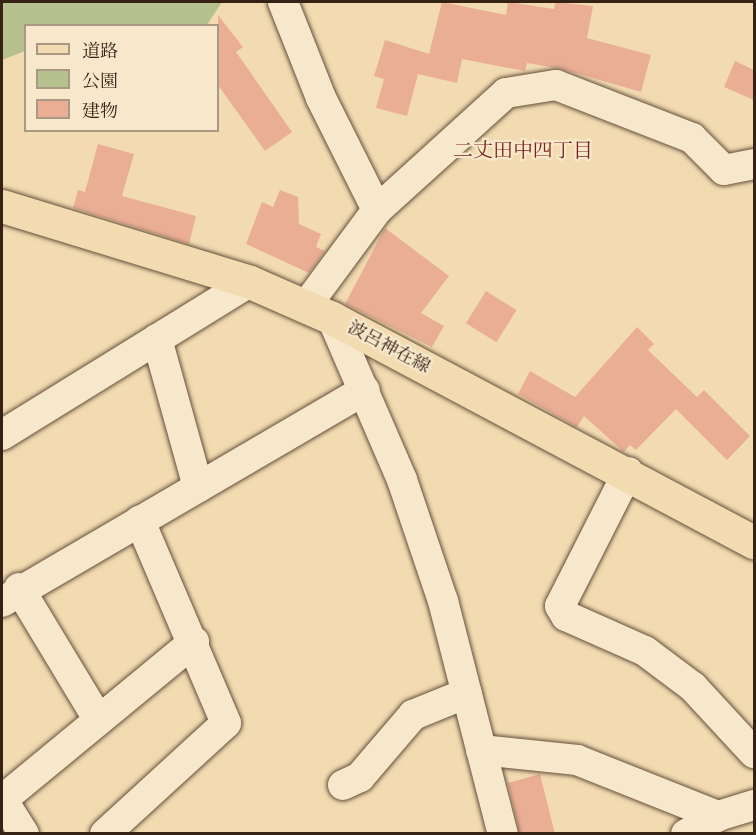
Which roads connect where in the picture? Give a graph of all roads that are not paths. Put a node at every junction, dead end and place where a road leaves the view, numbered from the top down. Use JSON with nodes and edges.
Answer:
{"nodes":[{"id":1,"x":283,"y":2,"type":"edge"},
{"id":2,"x":753,"y":170,"type":"edge"},
{"id":3,"x":2,"y":206,"type":"edge"},
{"id":4,"x":376,"y":210,"type":"junction"},
{"id":5,"x":250,"y":282,"type":"junction"},
{"id":6,"x":319,"y":312,"type":"junction"},
{"id":7,"x":157,"y":339,"type":"junction"},
{"id":8,"x":365,"y":390,"type":"junction"},
{"id":9,"x":2,"y":435,"type":"edge"},
{"id":10,"x":628,"y":472,"type":"junction"},
{"id":11,"x":198,"y":487,"type":"junction"},
{"id":12,"x":140,"y":521,"type":"junction"},
{"id":13,"x":753,"y":540,"type":"edge"},
{"id":14,"x":10,"y":595,"type":"edge"},
{"id":15,"x":194,"y":642,"type":"junction"},
{"id":16,"x":466,"y":693,"type":"junction"},
{"id":17,"x":99,"y":719,"type":"junction"},
{"id":18,"x":481,"y":750,"type":"junction"},
{"id":19,"x":754,"y":753,"type":"edge"},
{"id":20,"x":343,"y":785,"type":"dead end"},
{"id":21,"x":2,"y":799,"type":"edge"},
{"id":22,"x":754,"y":806,"type":"edge"},
{"id":23,"x":718,"y":816,"type":"junction"},
{"id":24,"x":24,"y":834,"type":"edge"},
{"id":25,"x":105,"y":834,"type":"edge"},
{"id":26,"x":503,"y":834,"type":"edge"},
{"id":27,"x":686,"y":834,"type":"edge"}],
"edges":[{"from":1,"to":4,"type":"street"},
{"from":2,"to":4,"type":"street"},
{"from":3,"to":5,"type":"main road","name":"波呂神在線"},
{"from":4,"to":6,"type":"street"},
{"from":5,"to":6,"type":"main road","name":"波呂神在線"},
{"from":5,"to":7,"type":"street"},
{"from":6,"to":8,"type":"street"},
{"from":6,"to":10,"type":"main road","name":"波呂神在線"},
{"from":7,"to":9,"type":"street"},
{"from":7,"to":11,"type":"street"},
{"from":8,"to":11,"type":"street"},
{"from":8,"to":16,"type":"street"},
{"from":10,"to":13,"type":"main road","name":"波呂神在線"},
{"from":10,"to":19,"type":"street"},
{"from":11,"to":12,"type":"street"},
{"from":12,"to":14,"type":"street"},
{"from":12,"to":15,"type":"street"},
{"from":14,"to":17,"type":"street"},
{"from":15,"to":17,"type":"street"},
{"from":15,"to":25,"type":"street"},
{"from":16,"to":18,"type":"street"},
{"from":16,"to":20,"type":"street"},
{"from":17,"to":21,"type":"street"},
{"from":18,"to":23,"type":"street"},
{"from":18,"to":26,"type":"street"},
{"from":21,"to":24,"type":"street"},
{"from":22,"to":23,"type":"street"},
{"from":23,"to":27,"type":"street"}]}
